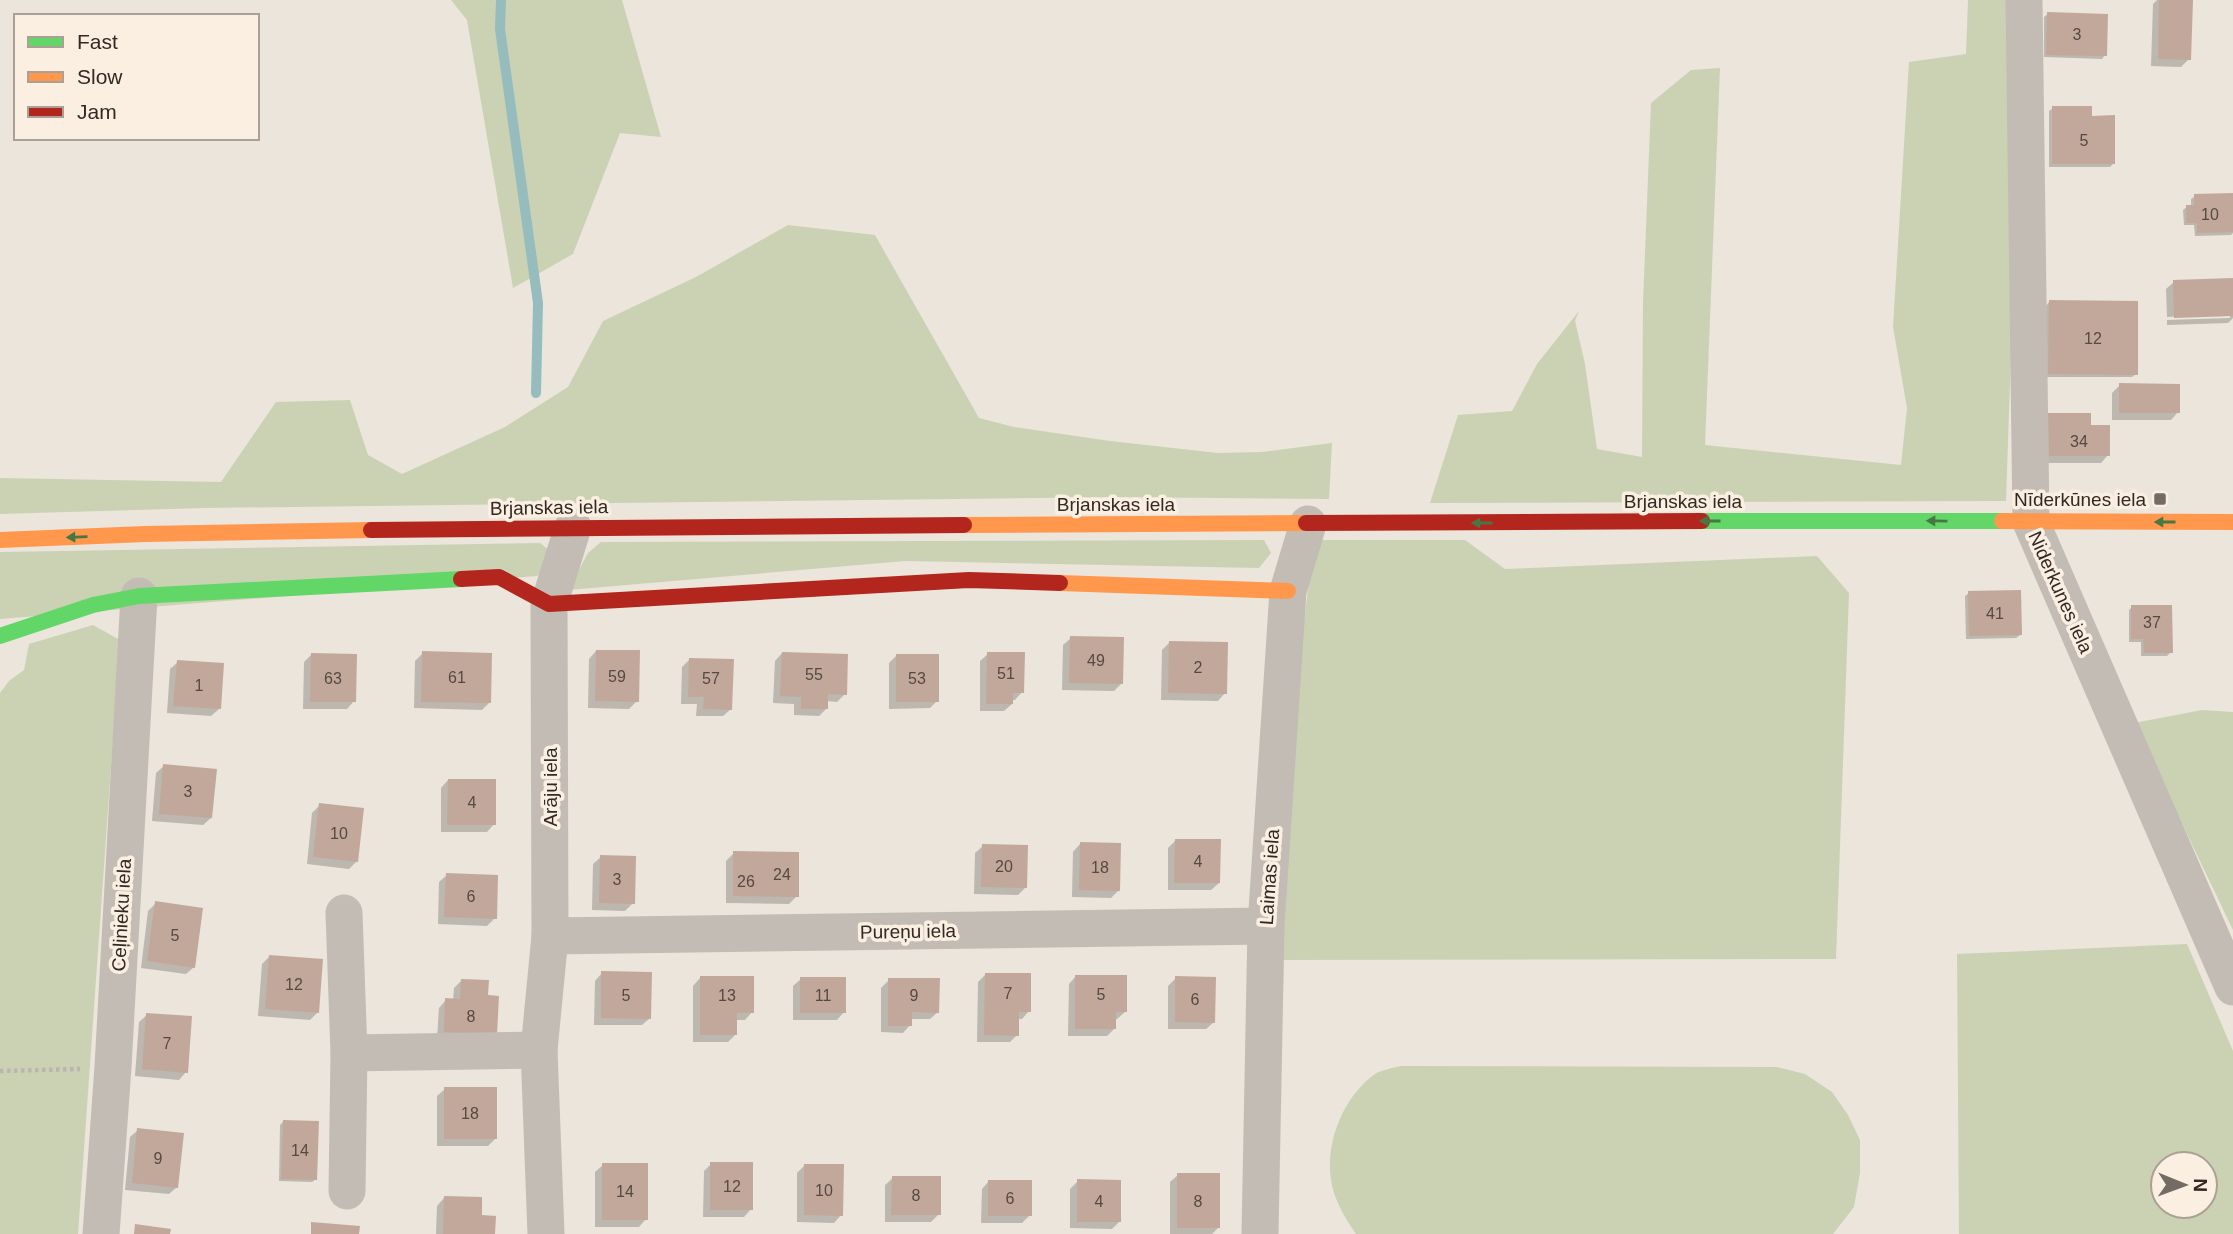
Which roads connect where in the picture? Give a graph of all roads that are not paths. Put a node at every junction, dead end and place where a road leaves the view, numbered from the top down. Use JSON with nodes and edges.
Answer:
{"nodes":[{"id":1,"x":2024,"y":0,"type":"edge"},
{"id":2,"x":2233,"y":522,"type":"edge"},
{"id":3,"x":2031,"y":523,"type":"junction"},
{"id":4,"x":1308,"y":524,"type":"junction"},
{"id":5,"x":573,"y":527,"type":"junction"},
{"id":6,"x":0,"y":540,"type":"edge"},
{"id":7,"x":1288,"y":591,"type":"junction"},
{"id":8,"x":139,"y":596,"type":"junction"},
{"id":9,"x":549,"y":604,"type":"junction"},
{"id":10,"x":0,"y":636,"type":"edge"},
{"id":11,"x":344,"y":913,"type":"dead end"},
{"id":12,"x":1266,"y":926,"type":"junction"},
{"id":13,"x":550,"y":936,"type":"junction"},
{"id":14,"x":2233,"y":987,"type":"edge"},
{"id":15,"x":539,"y":1050,"type":"junction"},
{"id":16,"x":349,"y":1053,"type":"junction"},
{"id":17,"x":347,"y":1191,"type":"dead end"},
{"id":18,"x":100,"y":1234,"type":"edge"},
{"id":19,"x":546,"y":1234,"type":"edge"},
{"id":20,"x":1260,"y":1234,"type":"edge"}],
"edges":[{"from":1,"to":3,"type":"street","name":"Niderkunes iela"},
{"from":2,"to":3,"type":"main road","name":"Brjanskas iela","one_way":true},
{"from":3,"to":4,"type":"main road","name":"Brjanskas iela","one_way":true},
{"from":3,"to":14,"type":"street","name":"Niderkunes iela"},
{"from":4,"to":5,"type":"main road","name":"Brjanskas iela"},
{"from":4,"to":7,"type":"street","name":"Laimas iela"},
{"from":5,"to":6,"type":"main road","name":"Brjanskas iela","one_way":true},
{"from":5,"to":9,"type":"street","name":"Arāju iela"},
{"from":7,"to":9,"type":"main road"},
{"from":7,"to":12,"type":"street","name":"Laimas iela"},
{"from":8,"to":9,"type":"main road"},
{"from":8,"to":10,"type":"main road"},
{"from":8,"to":18,"type":"street","name":"Ceļinieku iela"},
{"from":9,"to":13,"type":"street","name":"Arāju iela"},
{"from":11,"to":16,"type":"street"},
{"from":12,"to":13,"type":"street","name":"Pureņu iela"},
{"from":12,"to":20,"type":"street","name":"Laimas iela"},
{"from":13,"to":15,"type":"street","name":"Arāju iela"},
{"from":15,"to":16,"type":"street"},
{"from":15,"to":19,"type":"street","name":"Arāju iela"},
{"from":16,"to":17,"type":"street"}]}
